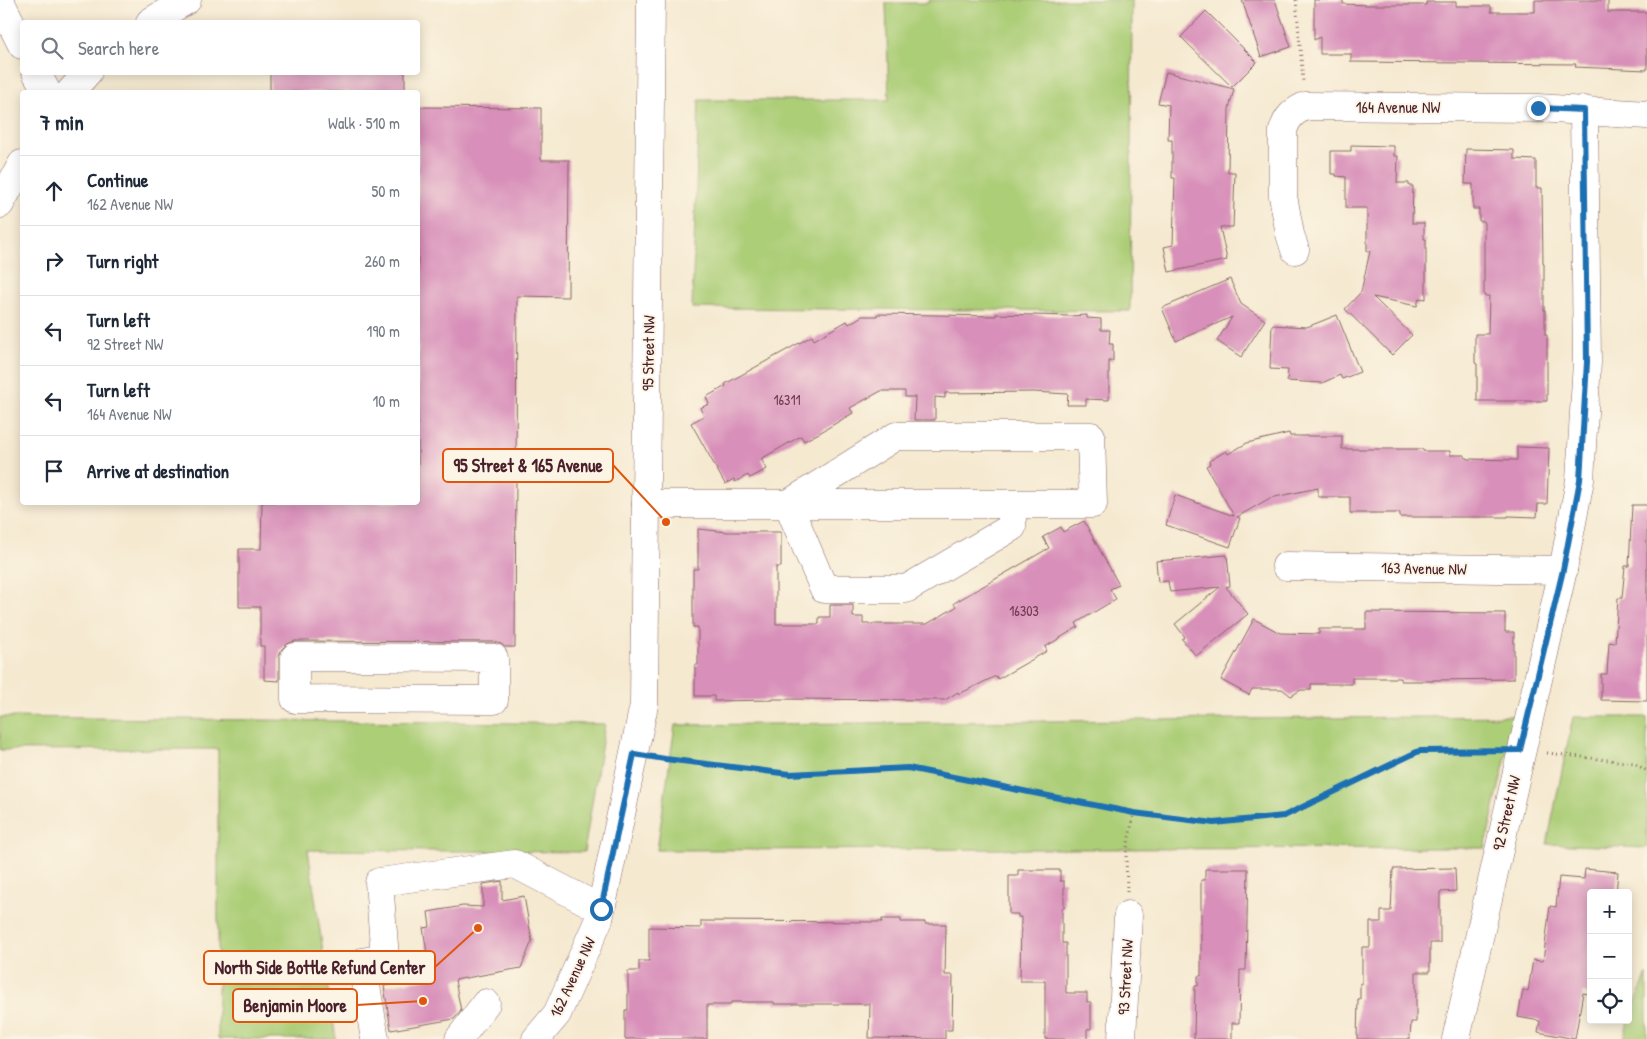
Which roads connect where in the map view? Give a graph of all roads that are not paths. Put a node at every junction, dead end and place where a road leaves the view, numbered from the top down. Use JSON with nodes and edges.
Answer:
{"nodes":[{"id":1,"x":187,"y":0,"type":"edge"},
{"id":2,"x":651,"y":0,"type":"edge"},
{"id":3,"x":0,"y":1,"type":"edge"},
{"id":4,"x":153,"y":20,"type":"edge"},
{"id":5,"x":20,"y":41,"type":"edge"},
{"id":6,"x":38,"y":75,"type":"edge"},
{"id":7,"x":85,"y":75,"type":"edge"},
{"id":8,"x":46,"y":90,"type":"edge"},
{"id":9,"x":72,"y":90,"type":"edge"},
{"id":10,"x":1584,"y":110,"type":"junction"},
{"id":11,"x":1647,"y":115,"type":"edge"},
{"id":12,"x":20,"y":168,"type":"edge"},
{"id":13,"x":0,"y":204,"type":"edge"},
{"id":14,"x":1296,"y":250,"type":"dead end"},
{"id":15,"x":646,"y":504,"type":"junction"},
{"id":16,"x":788,"y":504,"type":"junction"},
{"id":17,"x":1012,"y":504,"type":"junction"},
{"id":18,"x":1286,"y":566,"type":"dead end"},
{"id":19,"x":1563,"y":570,"type":"junction"},
{"id":20,"x":294,"y":657,"type":"joint"},
{"id":21,"x":644,"y":705,"type":"joint"},
{"id":22,"x":601,"y":909,"type":"junction"},
{"id":23,"x":1128,"y":915,"type":"road end"},
{"id":24,"x":486,"y":1003,"type":"dead end"},
{"id":25,"x":375,"y":1039,"type":"edge"},
{"id":26,"x":459,"y":1039,"type":"edge"},
{"id":27,"x":536,"y":1039,"type":"edge"},
{"id":28,"x":1122,"y":1039,"type":"edge"},
{"id":29,"x":1456,"y":1039,"type":"edge"}],
"edges":[{"from":1,"to":4,"type":"street"},
{"from":2,"to":15,"type":"street","name":"95 Street NW"},
{"from":3,"to":5,"type":"street"},
{"from":6,"to":8,"type":"street"},
{"from":7,"to":9,"type":"street"},
{"from":10,"to":11,"type":"street","name":"164 Avenue NW"},
{"from":10,"to":14,"type":"street","name":"164 Avenue NW"},
{"from":10,"to":19,"type":"street","name":"92 Street NW"},
{"from":12,"to":13,"type":"street"},
{"from":15,"to":16,"type":"street"},
{"from":15,"to":21,"type":"street","name":"95 Street NW"},
{"from":16,"to":17,"type":"street"},
{"from":16,"to":17,"type":"street"},
{"from":16,"to":17,"type":"street"},
{"from":18,"to":19,"type":"street","name":"163 Avenue NW"},
{"from":19,"to":29,"type":"street","name":"92 Street NW"},
{"from":20,"to":20,"type":"street"},
{"from":21,"to":22,"type":"street","name":"162 Avenue NW"},
{"from":22,"to":25,"type":"street"},
{"from":22,"to":27,"type":"street","name":"162 Avenue NW"},
{"from":23,"to":28,"type":"street","name":"93 Street NW"},
{"from":24,"to":26,"type":"street"}]}
